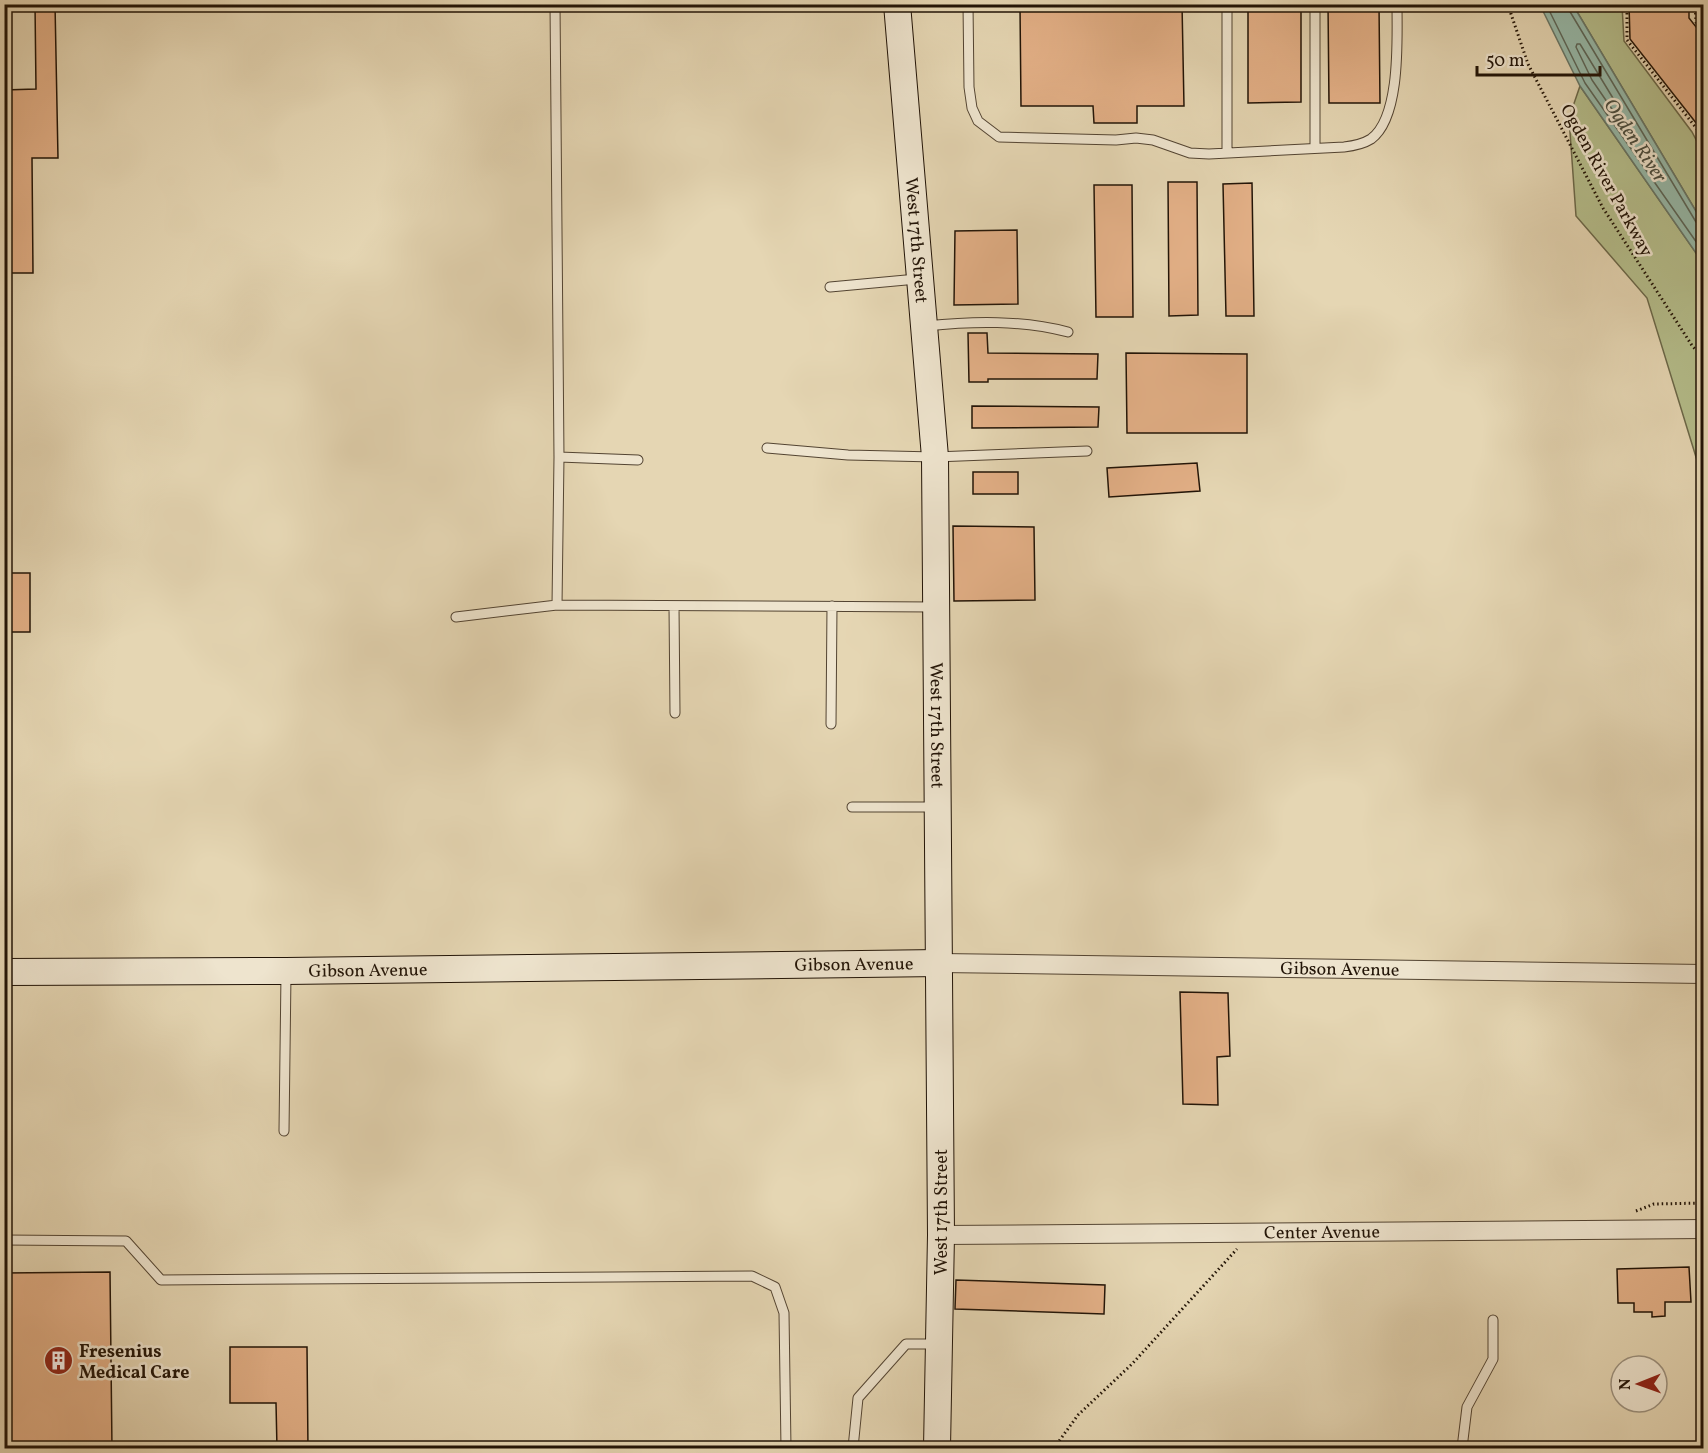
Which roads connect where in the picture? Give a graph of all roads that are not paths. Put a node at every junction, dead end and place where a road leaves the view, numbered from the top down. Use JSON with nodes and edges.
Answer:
{"nodes":[{"id":1,"x":555,"y":4,"type":"edge"},
{"id":2,"x":897,"y":4,"type":"edge"},
{"id":3,"x":968,"y":4,"type":"edge"},
{"id":4,"x":1227,"y":4,"type":"edge"},
{"id":5,"x":1314,"y":4,"type":"edge"},
{"id":6,"x":1397,"y":4,"type":"edge"},
{"id":7,"x":1316,"y":148,"type":"junction"},
{"id":8,"x":1227,"y":153,"type":"junction"},
{"id":9,"x":920,"y":279,"type":"junction"},
{"id":10,"x":830,"y":287,"type":"dead end"},
{"id":11,"x":924,"y":326,"type":"junction"},
{"id":12,"x":1068,"y":332,"type":"dead end"},
{"id":13,"x":768,"y":448,"type":"dead end"},
{"id":14,"x":1087,"y":451,"type":"dead end"},
{"id":15,"x":559,"y":457,"type":"junction"},
{"id":16,"x":935,"y":457,"type":"junction"},
{"id":17,"x":638,"y":460,"type":"dead end"},
{"id":18,"x":557,"y":605,"type":"junction"},
{"id":19,"x":674,"y":606,"type":"junction"},
{"id":20,"x":832,"y":606,"type":"junction"},
{"id":21,"x":936,"y":607,"type":"junction"},
{"id":22,"x":456,"y":617,"type":"dead end"},
{"id":23,"x":675,"y":713,"type":"dead end"},
{"id":24,"x":831,"y":724,"type":"dead end"},
{"id":25,"x":852,"y":807,"type":"dead end"},
{"id":26,"x":939,"y":807,"type":"junction"},
{"id":27,"x":940,"y":963,"type":"junction"},
{"id":28,"x":286,"y":971,"type":"junction"},
{"id":29,"x":4,"y":972,"type":"edge"},
{"id":30,"x":1704,"y":974,"type":"edge"},
{"id":31,"x":284,"y":1131,"type":"dead end"},
{"id":32,"x":1704,"y":1229,"type":"edge"},
{"id":33,"x":941,"y":1236,"type":"junction"},
{"id":34,"x":4,"y":1240,"type":"edge"},
{"id":35,"x":1493,"y":1320,"type":"dead end"},
{"id":36,"x":940,"y":1344,"type":"junction"},
{"id":37,"x":786,"y":1449,"type":"edge"},
{"id":38,"x":853,"y":1449,"type":"edge"},
{"id":39,"x":937,"y":1449,"type":"edge"},
{"id":40,"x":1462,"y":1449,"type":"edge"}],
"edges":[{"from":1,"to":15,"type":"lane"},
{"from":2,"to":9,"type":"street","name":"West 17th Street"},
{"from":3,"to":8,"type":"lane"},
{"from":4,"to":8,"type":"lane"},
{"from":5,"to":7,"type":"lane"},
{"from":6,"to":7,"type":"lane"},
{"from":7,"to":8,"type":"lane"},
{"from":9,"to":10,"type":"lane"},
{"from":9,"to":11,"type":"street","name":"West 17th Street"},
{"from":11,"to":12,"type":"lane"},
{"from":11,"to":16,"type":"street","name":"West 17th Street"},
{"from":13,"to":16,"type":"lane"},
{"from":14,"to":16,"type":"lane"},
{"from":15,"to":17,"type":"lane"},
{"from":15,"to":18,"type":"lane"},
{"from":16,"to":21,"type":"street","name":"West 17th Street"},
{"from":18,"to":19,"type":"lane"},
{"from":18,"to":22,"type":"lane"},
{"from":19,"to":20,"type":"lane"},
{"from":19,"to":23,"type":"lane"},
{"from":20,"to":21,"type":"lane"},
{"from":20,"to":24,"type":"lane"},
{"from":21,"to":26,"type":"street","name":"West 17th Street"},
{"from":25,"to":26,"type":"lane"},
{"from":26,"to":27,"type":"street","name":"West 17th Street"},
{"from":27,"to":28,"type":"street","name":"Gibson Avenue"},
{"from":27,"to":30,"type":"street","name":"Gibson Avenue"},
{"from":27,"to":33,"type":"street","name":"West 17th Street"},
{"from":28,"to":29,"type":"street","name":"Gibson Avenue"},
{"from":28,"to":31,"type":"lane"},
{"from":32,"to":33,"type":"street","name":"Center Avenue"},
{"from":33,"to":36,"type":"street","name":"West 17th Street"},
{"from":34,"to":37,"type":"lane"},
{"from":35,"to":40,"type":"lane"},
{"from":36,"to":38,"type":"lane"},
{"from":36,"to":39,"type":"street","name":"West 17th Street"}]}
